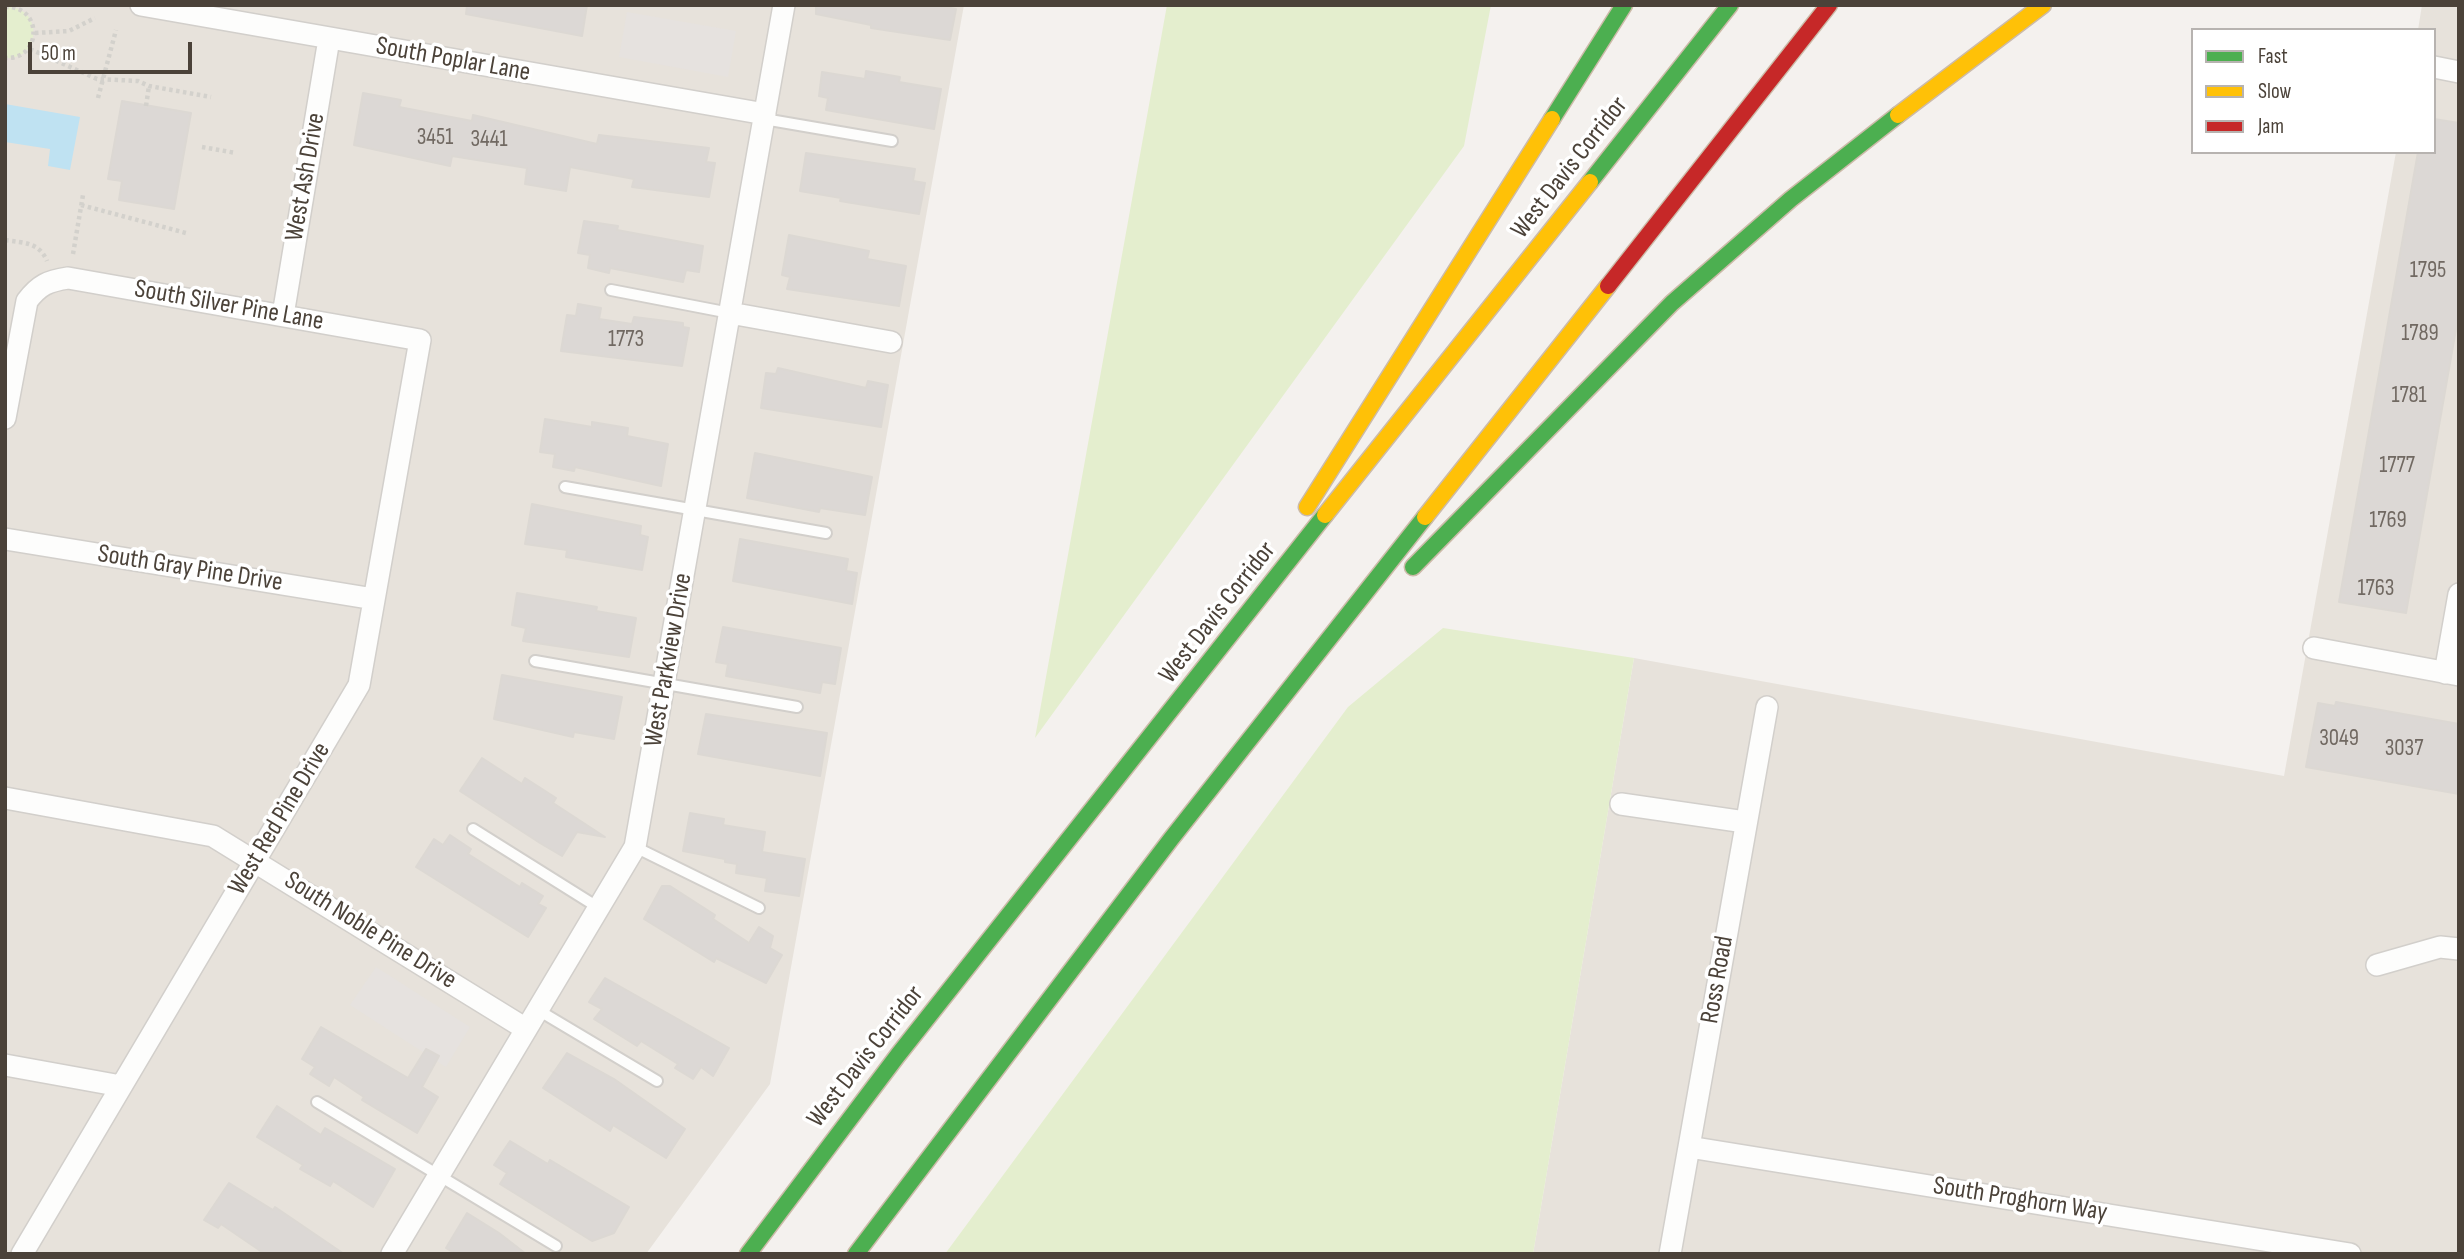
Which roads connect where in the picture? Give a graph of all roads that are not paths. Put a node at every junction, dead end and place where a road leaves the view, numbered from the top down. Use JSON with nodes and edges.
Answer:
{"nodes":[{"id":1,"x":141,"y":5,"type":"edge"},
{"id":2,"x":784,"y":5,"type":"edge"},
{"id":3,"x":1623,"y":5,"type":"edge"},
{"id":4,"x":1730,"y":5,"type":"edge"},
{"id":5,"x":1829,"y":5,"type":"edge"},
{"id":6,"x":2043,"y":5,"type":"edge"},
{"id":7,"x":330,"y":39,"type":"junction"},
{"id":8,"x":2436,"y":67,"type":"edge"},
{"id":9,"x":2459,"y":72,"type":"edge"},
{"id":10,"x":765,"y":116,"type":"junction"},
{"id":11,"x":892,"y":141,"type":"dead end"},
{"id":12,"x":611,"y":290,"type":"dead end"},
{"id":13,"x":730,"y":313,"type":"junction"},
{"id":14,"x":282,"y":315,"type":"junction"},
{"id":15,"x":420,"y":340,"type":"joint"},
{"id":16,"x":891,"y":342,"type":"dead end"},
{"id":17,"x":5,"y":418,"type":"edge"},
{"id":18,"x":565,"y":487,"type":"dead end"},
{"id":19,"x":695,"y":511,"type":"junction"},
{"id":20,"x":826,"y":533,"type":"dead end"},
{"id":21,"x":5,"y":539,"type":"edge"},
{"id":22,"x":2459,"y":594,"type":"edge"},
{"id":23,"x":374,"y":599,"type":"junction"},
{"id":24,"x":2314,"y":648,"type":"dead end"},
{"id":25,"x":1219,"y":650,"type":"junction"},
{"id":26,"x":1318,"y":653,"type":"junction"},
{"id":27,"x":535,"y":661,"type":"dead end"},
{"id":28,"x":2452,"y":674,"type":"edge"},
{"id":29,"x":664,"y":684,"type":"junction"},
{"id":30,"x":797,"y":707,"type":"dead end"},
{"id":31,"x":1767,"y":707,"type":"dead end"},
{"id":32,"x":5,"y":798,"type":"edge"},
{"id":33,"x":1621,"y":804,"type":"dead end"},
{"id":34,"x":1745,"y":822,"type":"junction"},
{"id":35,"x":473,"y":829,"type":"dead end"},
{"id":36,"x":635,"y":847,"type":"junction"},
{"id":37,"x":256,"y":860,"type":"junction"},
{"id":38,"x":599,"y":908,"type":"junction"},
{"id":39,"x":759,"y":908,"type":"dead end"},
{"id":40,"x":2459,"y":950,"type":"edge"},
{"id":41,"x":2377,"y":965,"type":"dead end"},
{"id":42,"x":538,"y":1010,"type":"junction"},
{"id":43,"x":526,"y":1029,"type":"junction"},
{"id":44,"x":5,"y":1065,"type":"edge"},
{"id":45,"x":657,"y":1082,"type":"dead end"},
{"id":46,"x":121,"y":1086,"type":"junction"},
{"id":47,"x":317,"y":1102,"type":"dead end"},
{"id":48,"x":1689,"y":1147,"type":"junction"},
{"id":49,"x":438,"y":1175,"type":"junction"},
{"id":50,"x":556,"y":1246,"type":"dead end"},
{"id":51,"x":22,"y":1254,"type":"edge"},
{"id":52,"x":392,"y":1254,"type":"edge"},
{"id":53,"x":748,"y":1254,"type":"edge"},
{"id":54,"x":856,"y":1254,"type":"edge"},
{"id":55,"x":1670,"y":1254,"type":"edge"},
{"id":56,"x":2350,"y":1254,"type":"edge"}],
"edges":[{"from":1,"to":7,"type":"street","name":"South Poplar Lane"},
{"from":2,"to":10,"type":"street","name":"West Parkview Drive"},
{"from":3,"to":25,"type":"highway"},
{"from":4,"to":25,"type":"highway","name":"West Davis Corridor"},
{"from":5,"to":26,"type":"highway"},
{"from":6,"to":26,"type":"highway"},
{"from":7,"to":10,"type":"street","name":"South Poplar Lane"},
{"from":7,"to":14,"type":"street","name":"West Ash Drive"},
{"from":8,"to":9,"type":"street"},
{"from":10,"to":11,"type":"lane"},
{"from":10,"to":13,"type":"street","name":"West Parkview Drive"},
{"from":12,"to":13,"type":"lane"},
{"from":13,"to":16,"type":"street"},
{"from":13,"to":19,"type":"street","name":"West Parkview Drive"},
{"from":14,"to":15,"type":"street","name":"South Silver Pine Lane"},
{"from":14,"to":17,"type":"street","name":"South Silver Pine Lane"},
{"from":15,"to":23,"type":"street","name":"West Red Pine Drive"},
{"from":18,"to":19,"type":"lane"},
{"from":19,"to":20,"type":"lane"},
{"from":19,"to":29,"type":"street","name":"West Parkview Drive"},
{"from":21,"to":23,"type":"street","name":"South Gray Pine Drive"},
{"from":22,"to":28,"type":"street"},
{"from":23,"to":37,"type":"street","name":"West Red Pine Drive"},
{"from":24,"to":28,"type":"street"},
{"from":25,"to":53,"type":"highway","name":"West Davis Corridor"},
{"from":26,"to":54,"type":"highway"},
{"from":27,"to":29,"type":"lane"},
{"from":29,"to":30,"type":"lane"},
{"from":29,"to":36,"type":"street","name":"West Parkview Drive"},
{"from":31,"to":34,"type":"street","name":"Ross Road"},
{"from":32,"to":37,"type":"street","name":"South Noble Pine Drive"},
{"from":33,"to":34,"type":"street"},
{"from":34,"to":48,"type":"street","name":"Ross Road"},
{"from":35,"to":38,"type":"lane"},
{"from":36,"to":38,"type":"street","name":"West Parkview Drive"},
{"from":36,"to":39,"type":"lane"},
{"from":37,"to":43,"type":"street","name":"South Noble Pine Drive"},
{"from":37,"to":46,"type":"street","name":"West Red Pine Drive"},
{"from":38,"to":42,"type":"street","name":"West Parkview Drive"},
{"from":40,"to":41,"type":"street"},
{"from":42,"to":43,"type":"street","name":"West Parkview Drive"},
{"from":42,"to":45,"type":"lane"},
{"from":43,"to":49,"type":"street","name":"West Parkview Drive"},
{"from":44,"to":46,"type":"street"},
{"from":46,"to":51,"type":"street","name":"West Red Pine Drive"},
{"from":47,"to":49,"type":"lane"},
{"from":48,"to":55,"type":"street","name":"Ross Road"},
{"from":48,"to":56,"type":"street","name":"South Proghorn Way"},
{"from":49,"to":50,"type":"lane"},
{"from":49,"to":52,"type":"street","name":"West Parkview Drive"}]}
